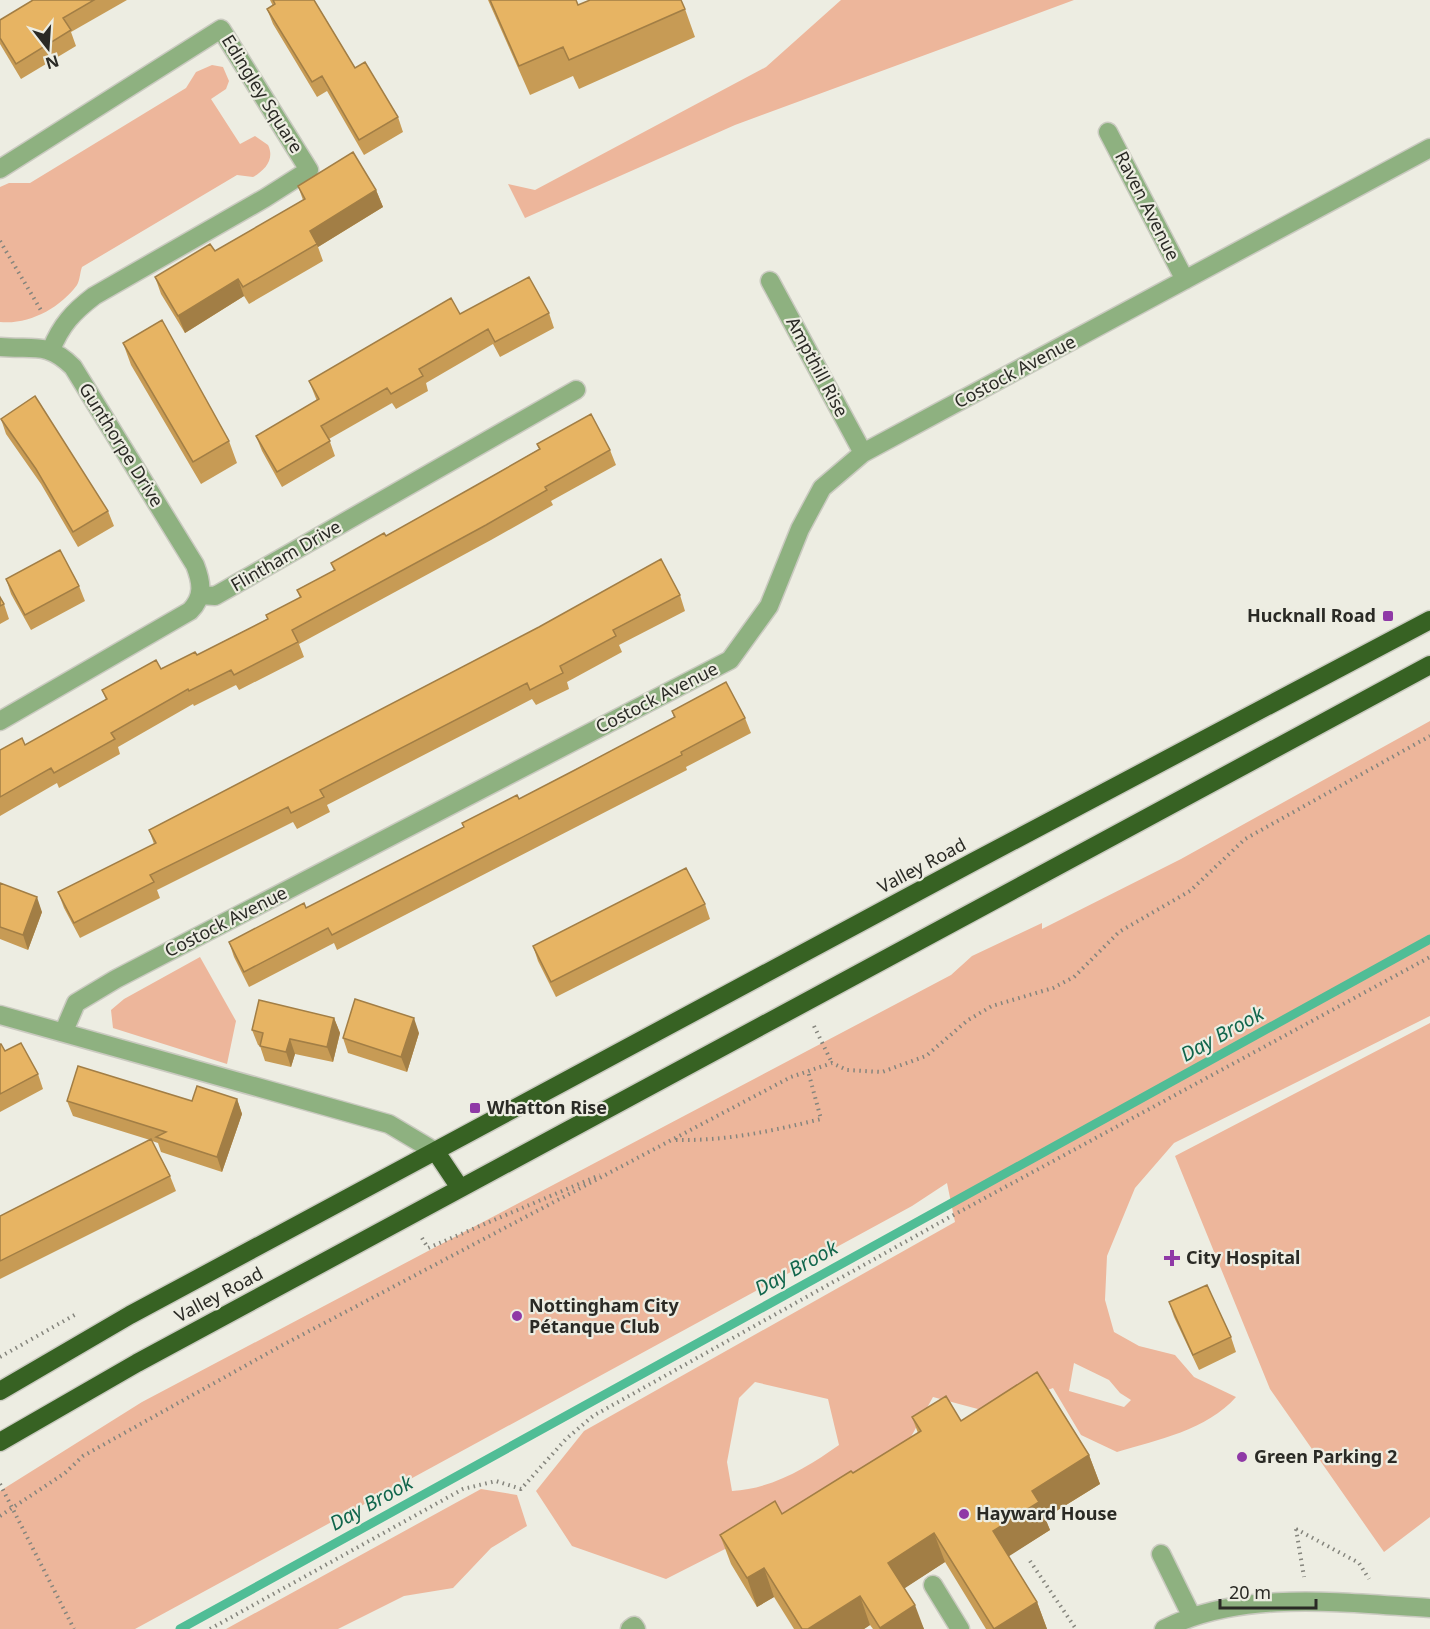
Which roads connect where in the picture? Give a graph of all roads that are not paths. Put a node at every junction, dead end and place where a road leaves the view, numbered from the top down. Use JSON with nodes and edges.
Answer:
{"nodes":[{"id":1,"x":1108,"y":132,"type":"dead end"},
{"id":2,"x":1430,"y":148,"type":"edge"},
{"id":3,"x":0,"y":169,"type":"edge"},
{"id":4,"x":1185,"y":280,"type":"junction"},
{"id":5,"x":770,"y":281,"type":"dead end"},
{"id":6,"x":0,"y":347,"type":"edge"},
{"id":7,"x":51,"y":350,"type":"junction"},
{"id":8,"x":576,"y":390,"type":"dead end"},
{"id":9,"x":863,"y":453,"type":"junction"},
{"id":10,"x":200,"y":596,"type":"junction"},
{"id":11,"x":1430,"y":620,"type":"edge"},
{"id":12,"x":1430,"y":665,"type":"edge"},
{"id":13,"x":0,"y":721,"type":"edge"},
{"id":14,"x":0,"y":1015,"type":"edge"},
{"id":15,"x":64,"y":1031,"type":"junction"},
{"id":16,"x":436,"y":1152,"type":"junction"},
{"id":17,"x":460,"y":1188,"type":"junction"},
{"id":18,"x":0,"y":1392,"type":"edge"},
{"id":19,"x":0,"y":1442,"type":"edge"},
{"id":20,"x":1161,"y":1554,"type":"dead end"},
{"id":21,"x":933,"y":1585,"type":"dead end"},
{"id":22,"x":1430,"y":1608,"type":"edge"},
{"id":23,"x":1191,"y":1615,"type":"junction"},
{"id":24,"x":630,"y":1629,"type":"edge"},
{"id":25,"x":636,"y":1629,"type":"edge"},
{"id":26,"x":960,"y":1629,"type":"edge"},
{"id":27,"x":1164,"y":1629,"type":"edge"}],
"edges":[{"from":1,"to":4,"type":"street","name":"Raven Avenue"},
{"from":2,"to":4,"type":"street","name":"Costock Avenue"},
{"from":3,"to":7,"type":"street","name":"Edingley Square"},
{"from":4,"to":9,"type":"street","name":"Costock Avenue"},
{"from":5,"to":9,"type":"street","name":"Ampthill Rise"},
{"from":6,"to":7,"type":"street","name":"Gunthorpe Drive"},
{"from":7,"to":10,"type":"street","name":"Gunthorpe Drive"},
{"from":8,"to":10,"type":"street","name":"Flintham Drive"},
{"from":9,"to":15,"type":"street","name":"Costock Avenue"},
{"from":10,"to":13,"type":"street"},
{"from":11,"to":16,"type":"highway","name":"Valley Road"},
{"from":12,"to":17,"type":"highway","name":"Valley Road"},
{"from":14,"to":15,"type":"street"},
{"from":15,"to":16,"type":"street"},
{"from":16,"to":17,"type":"highway"},
{"from":16,"to":18,"type":"highway","name":"Valley Road"},
{"from":17,"to":19,"type":"highway","name":"Valley Road"},
{"from":20,"to":23,"type":"street"},
{"from":21,"to":26,"type":"street"},
{"from":22,"to":23,"type":"street"},
{"from":23,"to":27,"type":"street"},
{"from":24,"to":25,"type":"street"}]}
